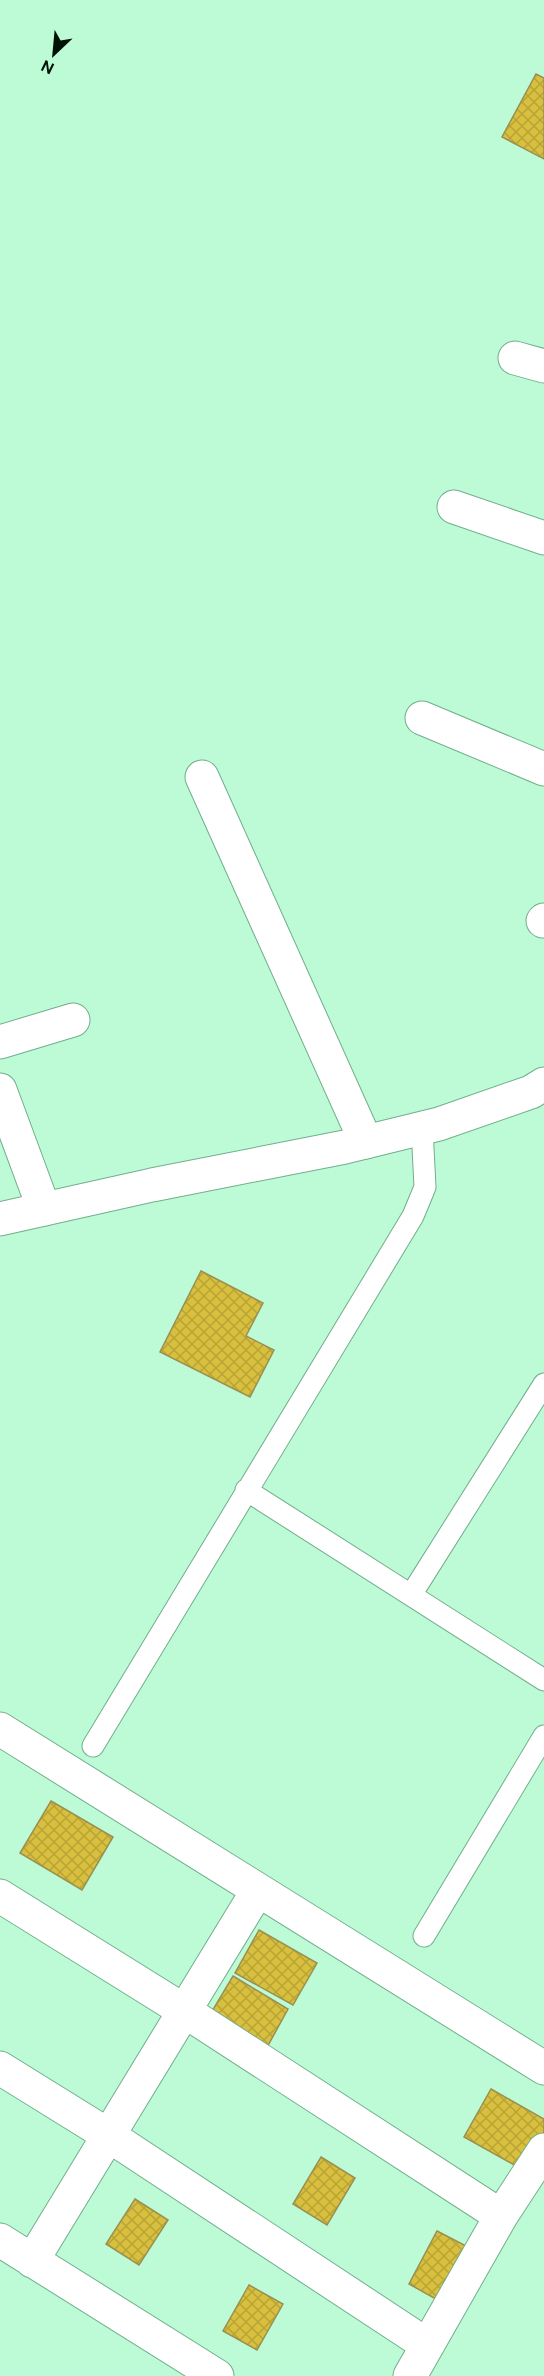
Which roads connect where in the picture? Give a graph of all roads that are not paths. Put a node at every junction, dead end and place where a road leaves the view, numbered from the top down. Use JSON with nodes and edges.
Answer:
{"nodes":[{"id":1,"x":454,"y":507,"type":"dead end"},
{"id":2,"x":544,"y":538,"type":"edge"},
{"id":3,"x":422,"y":718,"type":"dead end"},
{"id":4,"x":544,"y":769,"type":"edge"},
{"id":5,"x":202,"y":777,"type":"dead end"},
{"id":6,"x":73,"y":1020,"type":"dead end"},
{"id":7,"x":0,"y":1042,"type":"edge"},
{"id":8,"x":544,"y":1084,"type":"edge"},
{"id":9,"x":0,"y":1090,"type":"edge"},
{"id":10,"x":422,"y":1128,"type":"junction"},
{"id":11,"x":366,"y":1142,"type":"junction"},
{"id":12,"x":44,"y":1209,"type":"junction"},
{"id":13,"x":0,"y":1219,"type":"edge"},
{"id":14,"x":544,"y":1384,"type":"edge"},
{"id":15,"x":246,"y":1490,"type":"junction"},
{"id":16,"x":411,"y":1595,"type":"junction"},
{"id":17,"x":544,"y":1680,"type":"edge"},
{"id":18,"x":0,"y":1729,"type":"edge"},
{"id":19,"x":544,"y":1736,"type":"edge"},
{"id":20,"x":93,"y":1746,"type":"dead end"},
{"id":21,"x":258,"y":1890,"type":"junction"},
{"id":22,"x":0,"y":1896,"type":"edge"},
{"id":23,"x":424,"y":1936,"type":"dead end"},
{"id":24,"x":183,"y":2010,"type":"junction"},
{"id":25,"x":0,"y":2068,"type":"edge"},
{"id":26,"x":544,"y":2068,"type":"edge"},
{"id":27,"x":108,"y":2135,"type":"junction"},
{"id":28,"x":544,"y":2150,"type":"edge"},
{"id":29,"x":501,"y":2216,"type":"junction"},
{"id":30,"x":0,"y":2240,"type":"edge"},
{"id":31,"x":32,"y":2261,"type":"junction"},
{"id":32,"x":427,"y":2345,"type":"junction"},
{"id":33,"x":217,"y":2376,"type":"edge"},
{"id":34,"x":410,"y":2376,"type":"edge"}],
"edges":[{"from":1,"to":2,"type":"street"},
{"from":3,"to":4,"type":"street"},
{"from":5,"to":11,"type":"street"},
{"from":6,"to":7,"type":"street"},
{"from":8,"to":10,"type":"street"},
{"from":9,"to":12,"type":"street"},
{"from":10,"to":11,"type":"street"},
{"from":10,"to":15,"type":"lane"},
{"from":11,"to":12,"type":"street"},
{"from":12,"to":13,"type":"street"},
{"from":14,"to":16,"type":"lane"},
{"from":15,"to":16,"type":"lane"},
{"from":15,"to":20,"type":"lane"},
{"from":16,"to":17,"type":"lane"},
{"from":18,"to":21,"type":"street"},
{"from":19,"to":23,"type":"lane"},
{"from":21,"to":24,"type":"street"},
{"from":21,"to":26,"type":"street"},
{"from":22,"to":24,"type":"street"},
{"from":24,"to":27,"type":"street"},
{"from":24,"to":29,"type":"street"},
{"from":25,"to":27,"type":"street"},
{"from":27,"to":31,"type":"street"},
{"from":27,"to":32,"type":"street"},
{"from":28,"to":29,"type":"street"},
{"from":29,"to":32,"type":"street"},
{"from":30,"to":31,"type":"street"},
{"from":31,"to":33,"type":"street"},
{"from":32,"to":34,"type":"street"}]}
